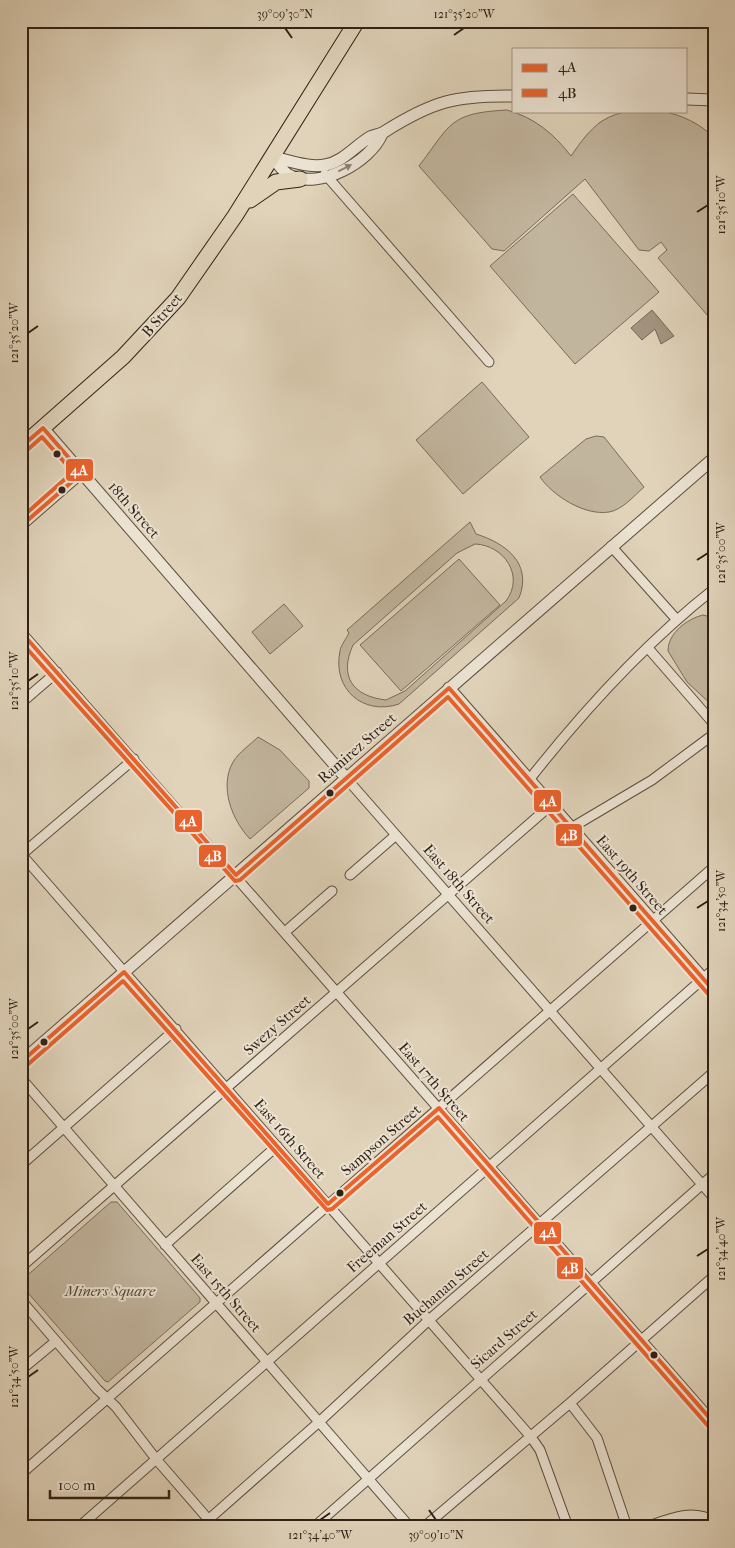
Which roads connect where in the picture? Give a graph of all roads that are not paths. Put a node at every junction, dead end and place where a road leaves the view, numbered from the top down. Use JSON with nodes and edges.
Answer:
{"nodes":[{"id":1,"x":358,"y":21,"type":"edge"},
{"id":2,"x":512,"y":96,"type":"edge"},
{"id":3,"x":688,"y":99,"type":"edge"},
{"id":4,"x":714,"y":100,"type":"edge"},
{"id":5,"x":382,"y":134,"type":"junction"},
{"id":6,"x":272,"y":157,"type":"junction"},
{"id":7,"x":316,"y":166,"type":"junction"},
{"id":8,"x":327,"y":176,"type":"junction"},
{"id":9,"x":300,"y":179,"type":"junction"},
{"id":10,"x":241,"y":207,"type":"junction"},
{"id":11,"x":489,"y":362,"type":"dead end"},
{"id":12,"x":43,"y":428,"type":"junction"},
{"id":13,"x":21,"y":447,"type":"edge"},
{"id":14,"x":714,"y":458,"type":"edge"},
{"id":15,"x":82,"y":473,"type":"junction"},
{"id":16,"x":21,"y":526,"type":"edge"},
{"id":17,"x":611,"y":546,"type":"junction"},
{"id":18,"x":182,"y":589,"type":"joint"},
{"id":19,"x":712,"y":594,"type":"edge"},
{"id":20,"x":678,"y":620,"type":"junction"},
{"id":21,"x":21,"y":632,"type":"edge"},
{"id":22,"x":648,"y":648,"type":"junction"},
{"id":23,"x":57,"y":672,"type":"junction"},
{"id":24,"x":449,"y":688,"type":"junction"},
{"id":25,"x":21,"y":703,"type":"edge"},
{"id":26,"x":714,"y":724,"type":"edge"},
{"id":27,"x":714,"y":734,"type":"edge"},
{"id":28,"x":134,"y":759,"type":"junction"},
{"id":29,"x":346,"y":778,"type":"junction"},
{"id":30,"x":529,"y":780,"type":"junction"},
{"id":31,"x":551,"y":805,"type":"junction"},
{"id":32,"x":571,"y":828,"type":"junction"},
{"id":33,"x":396,"y":835,"type":"junction"},
{"id":34,"x":22,"y":855,"type":"edge"},
{"id":35,"x":714,"y":867,"type":"edge"},
{"id":36,"x":236,"y":875,"type":"junction"},
{"id":37,"x":350,"y":875,"type":"dead end"},
{"id":38,"x":332,"y":890,"type":"dead end"},
{"id":39,"x":448,"y":894,"type":"junction"},
{"id":40,"x":652,"y":921,"type":"junction"},
{"id":41,"x":285,"y":932,"type":"junction"},
{"id":42,"x":714,"y":969,"type":"edge"},
{"id":43,"x":124,"y":972,"type":"junction"},
{"id":44,"x":703,"y":979,"type":"junction"},
{"id":45,"x":336,"y":991,"type":"junction"},
{"id":46,"x":714,"y":991,"type":"edge"},
{"id":47,"x":549,"y":1010,"type":"junction"},
{"id":48,"x":176,"y":1030,"type":"junction"},
{"id":49,"x":21,"y":1062,"type":"edge"},
{"id":50,"x":600,"y":1068,"type":"junction"},
{"id":51,"x":714,"y":1072,"type":"edge"},
{"id":52,"x":21,"y":1078,"type":"edge"},
{"id":53,"x":226,"y":1088,"type":"junction"},
{"id":54,"x":439,"y":1108,"type":"junction"},
{"id":55,"x":652,"y":1126,"type":"junction"},
{"id":56,"x":65,"y":1128,"type":"junction"},
{"id":57,"x":277,"y":1146,"type":"junction"},
{"id":58,"x":21,"y":1165,"type":"edge"},
{"id":59,"x":489,"y":1165,"type":"junction"},
{"id":60,"x":714,"y":1174,"type":"edge"},
{"id":61,"x":702,"y":1184,"type":"junction"},
{"id":62,"x":114,"y":1186,"type":"junction"},
{"id":63,"x":714,"y":1198,"type":"edge"},
{"id":64,"x":328,"y":1204,"type":"junction"},
{"id":65,"x":540,"y":1223,"type":"junction"},
{"id":66,"x":165,"y":1245,"type":"junction"},
{"id":67,"x":378,"y":1262,"type":"junction"},
{"id":68,"x":21,"y":1267,"type":"edge"},
{"id":69,"x":714,"y":1276,"type":"edge"},
{"id":70,"x":591,"y":1281,"type":"junction"},
{"id":71,"x":21,"y":1300,"type":"edge"},
{"id":72,"x":217,"y":1302,"type":"junction"},
{"id":73,"x":429,"y":1320,"type":"junction"},
{"id":74,"x":641,"y":1340,"type":"junction"},
{"id":75,"x":56,"y":1341,"type":"junction"},
{"id":76,"x":268,"y":1362,"type":"junction"},
{"id":77,"x":21,"y":1370,"type":"edge"},
{"id":78,"x":480,"y":1379,"type":"junction"},
{"id":79,"x":106,"y":1398,"type":"junction"},
{"id":80,"x":570,"y":1403,"type":"junction"},
{"id":81,"x":319,"y":1422,"type":"junction"},
{"id":82,"x":714,"y":1423,"type":"edge"},
{"id":83,"x":531,"y":1437,"type":"junction"},
{"id":84,"x":156,"y":1459,"type":"junction"},
{"id":85,"x":21,"y":1474,"type":"edge"},
{"id":86,"x":368,"y":1479,"type":"junction"},
{"id":87,"x":208,"y":1519,"type":"junction"},
{"id":88,"x":714,"y":1521,"type":"edge"},
{"id":89,"x":79,"y":1527,"type":"edge"},
{"id":90,"x":200,"y":1527,"type":"edge"},
{"id":91,"x":215,"y":1527,"type":"edge"},
{"id":92,"x":314,"y":1527,"type":"edge"},
{"id":93,"x":410,"y":1527,"type":"edge"},
{"id":94,"x":424,"y":1527,"type":"edge"},
{"id":95,"x":568,"y":1527,"type":"edge"},
{"id":96,"x":628,"y":1527,"type":"edge"},
{"id":97,"x":646,"y":1527,"type":"edge"}],
"edges":[{"from":1,"to":6,"type":"highway","name":"B Street"},
{"from":2,"to":5,"type":"street"},
{"from":3,"to":4,"type":"street"},
{"from":5,"to":7,"type":"street"},
{"from":8,"to":5,"type":"street","one_way":true},
{"from":6,"to":7,"type":"street"},
{"from":6,"to":9,"type":"street"},
{"from":6,"to":10,"type":"highway","name":"B Street"},
{"from":7,"to":8,"type":"street"},
{"from":8,"to":9,"type":"street"},
{"from":8,"to":11,"type":"street"},
{"from":9,"to":10,"type":"highway"},
{"from":10,"to":12,"type":"highway","name":"B Street"},
{"from":12,"to":13,"type":"highway","name":"B Street"},
{"from":12,"to":15,"type":"street","name":"18th Street"},
{"from":14,"to":17,"type":"street","name":"Ramirez Street"},
{"from":15,"to":16,"type":"street"},
{"from":15,"to":18,"type":"street","name":"18th Street"},
{"from":17,"to":20,"type":"street"},
{"from":17,"to":24,"type":"street","name":"Ramirez Street"},
{"from":18,"to":29,"type":"street","name":"East 18th Street"},
{"from":19,"to":20,"type":"street"},
{"from":20,"to":22,"type":"street"},
{"from":21,"to":23,"type":"street","name":"East 17th Street"},
{"from":22,"to":26,"type":"street"},
{"from":22,"to":30,"type":"street"},
{"from":23,"to":25,"type":"street"},
{"from":23,"to":28,"type":"street","name":"East 17th Street"},
{"from":24,"to":29,"type":"street","name":"Ramirez Street"},
{"from":24,"to":30,"type":"street","name":"East 19th Street"},
{"from":27,"to":32,"type":"street"},
{"from":28,"to":34,"type":"street"},
{"from":28,"to":36,"type":"street","name":"East 17th Street"},
{"from":29,"to":33,"type":"street","name":"East 18th Street"},
{"from":29,"to":36,"type":"street","name":"Ramirez Street"},
{"from":30,"to":31,"type":"street","name":"East 19th Street"},
{"from":31,"to":32,"type":"street","name":"East 19th Street"},
{"from":31,"to":39,"type":"street","name":"Swezy Street"},
{"from":32,"to":40,"type":"street","name":"East 19th Street"},
{"from":33,"to":37,"type":"street"},
{"from":33,"to":39,"type":"street","name":"East 18th Street"},
{"from":34,"to":43,"type":"street","name":"East 16th Street"},
{"from":35,"to":40,"type":"street","name":"Sampson Street"},
{"from":36,"to":41,"type":"street","name":"East 17th Street"},
{"from":36,"to":43,"type":"street","name":"Ramirez Street"},
{"from":38,"to":41,"type":"street"},
{"from":39,"to":45,"type":"street","name":"Swezy Street"},
{"from":39,"to":47,"type":"street","name":"East 18th Street"},
{"from":40,"to":44,"type":"street","name":"East 19th Street"},
{"from":40,"to":47,"type":"street","name":"Sampson Street"},
{"from":41,"to":45,"type":"street","name":"East 17th Street"},
{"from":42,"to":44,"type":"street","name":"Freeman Street"},
{"from":43,"to":48,"type":"street","name":"East 16th Street"},
{"from":43,"to":49,"type":"street","name":"Ramirez Street"},
{"from":44,"to":46,"type":"street","name":"East 19th Street"},
{"from":44,"to":50,"type":"street","name":"Freeman Street"},
{"from":45,"to":53,"type":"street","name":"Swezy Street"},
{"from":45,"to":54,"type":"street","name":"East 17th Street"},
{"from":47,"to":50,"type":"street","name":"East 18th Street"},
{"from":47,"to":54,"type":"street","name":"Sampson Street"},
{"from":48,"to":53,"type":"street","name":"East 16th Street"},
{"from":48,"to":56,"type":"street"},
{"from":50,"to":55,"type":"street","name":"East 18th Street"},
{"from":50,"to":59,"type":"street","name":"Freeman Street"},
{"from":51,"to":55,"type":"street","name":"Buchanan Street"},
{"from":52,"to":56,"type":"street","name":"East 15th Street"},
{"from":53,"to":57,"type":"street","name":"East 16th Street"},
{"from":53,"to":62,"type":"street","name":"Swezy Street"},
{"from":54,"to":59,"type":"street","name":"East 17th Street"},
{"from":54,"to":64,"type":"street","name":"Sampson Street"},
{"from":55,"to":61,"type":"street","name":"East 18th Street"},
{"from":55,"to":65,"type":"street","name":"Buchanan Street"},
{"from":56,"to":58,"type":"street"},
{"from":56,"to":62,"type":"street","name":"East 15th Street"},
{"from":57,"to":64,"type":"street","name":"East 16th Street"},
{"from":57,"to":66,"type":"street"},
{"from":59,"to":65,"type":"street","name":"East 17th Street"},
{"from":59,"to":67,"type":"street","name":"Freeman Street"},
{"from":60,"to":61,"type":"street","name":"Sicard Street"},
{"from":61,"to":63,"type":"street","name":"East 18th Street"},
{"from":61,"to":70,"type":"street","name":"Sicard Street"},
{"from":62,"to":66,"type":"street","name":"East 15th Street"},
{"from":62,"to":68,"type":"street","name":"Swezy Street"},
{"from":64,"to":67,"type":"street","name":"East 16th Street"},
{"from":64,"to":72,"type":"street","name":"Sampson Street"},
{"from":65,"to":70,"type":"street","name":"East 17th Street"},
{"from":65,"to":73,"type":"street","name":"Buchanan Street"},
{"from":66,"to":72,"type":"street","name":"East 15th Street"},
{"from":67,"to":73,"type":"street","name":"East 16th Street"},
{"from":67,"to":76,"type":"street","name":"Freeman Street"},
{"from":69,"to":74,"type":"street"},
{"from":70,"to":74,"type":"street","name":"East 17th Street"},
{"from":70,"to":78,"type":"street","name":"Sicard Street"},
{"from":71,"to":75,"type":"street"},
{"from":72,"to":76,"type":"street","name":"East 15th Street"},
{"from":72,"to":79,"type":"street","name":"Sampson Street"},
{"from":73,"to":78,"type":"street","name":"East 16th Street"},
{"from":73,"to":81,"type":"street","name":"Buchanan Street"},
{"from":74,"to":80,"type":"street"},
{"from":74,"to":82,"type":"street","name":"East 17th Street"},
{"from":75,"to":77,"type":"street"},
{"from":75,"to":79,"type":"street"},
{"from":76,"to":81,"type":"street","name":"East 15th Street"},
{"from":76,"to":84,"type":"street","name":"Freeman Street"},
{"from":78,"to":83,"type":"street","name":"East 16th Street"},
{"from":78,"to":86,"type":"street","name":"Sicard Street"},
{"from":79,"to":84,"type":"street"},
{"from":79,"to":85,"type":"street","name":"Sampson Street"},
{"from":80,"to":83,"type":"street"},
{"from":80,"to":96,"type":"street"},
{"from":81,"to":86,"type":"street","name":"East 15th Street"},
{"from":81,"to":87,"type":"street","name":"Buchanan Street"},
{"from":83,"to":94,"type":"street"},
{"from":83,"to":95,"type":"street","name":"East 16th Street"},
{"from":84,"to":87,"type":"street"},
{"from":84,"to":89,"type":"street","name":"Freeman Street"},
{"from":86,"to":92,"type":"street","name":"Sicard Street"},
{"from":86,"to":93,"type":"street","name":"East 15th Street"},
{"from":87,"to":90,"type":"street","name":"Buchanan Street"},
{"from":87,"to":91,"type":"street"},
{"from":88,"to":97,"type":"street"}]}
